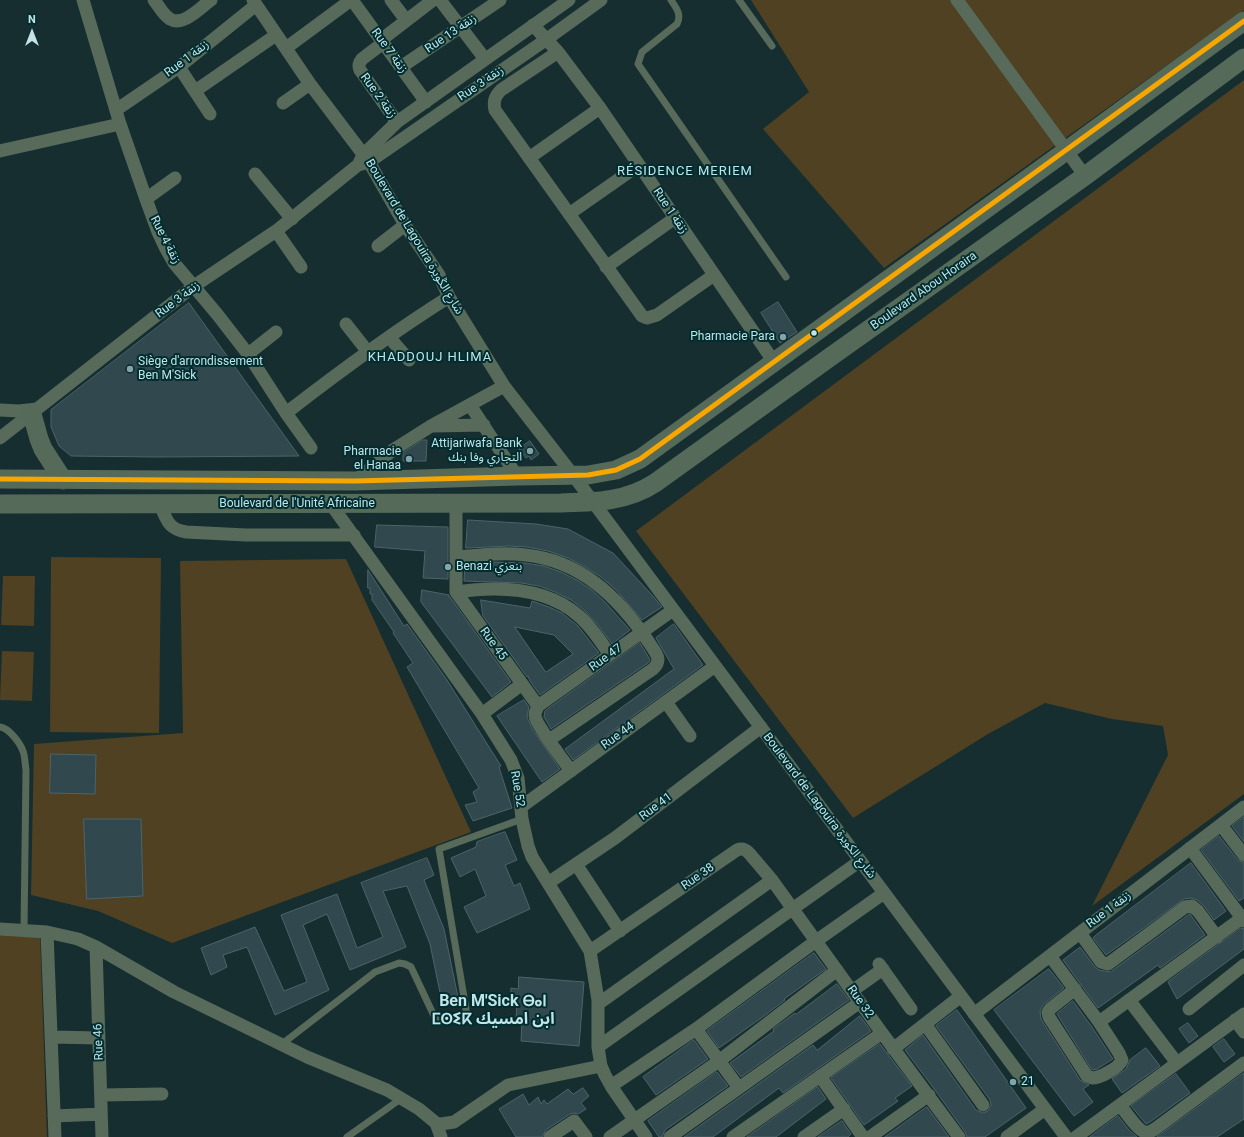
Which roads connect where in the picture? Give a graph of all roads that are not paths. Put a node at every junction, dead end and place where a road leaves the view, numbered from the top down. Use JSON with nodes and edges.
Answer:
{"nodes":[{"id":1,"x":83,"y":0,"type":"edge"},
{"id":2,"x":154,"y":0,"type":"edge"},
{"id":3,"x":351,"y":0,"type":"edge"},
{"id":4,"x":391,"y":0,"type":"edge"},
{"id":5,"x":433,"y":0,"type":"edge"},
{"id":6,"x":440,"y":0,"type":"edge"},
{"id":7,"x":500,"y":0,"type":"edge"},
{"id":8,"x":569,"y":0,"type":"edge"},
{"id":9,"x":601,"y":0,"type":"edge"},
{"id":10,"x":670,"y":0,"type":"edge"},
{"id":11,"x":739,"y":0,"type":"edge"},
{"id":12,"x":957,"y":0,"type":"edge"},
{"id":13,"x":205,"y":2,"type":"edge"},
{"id":14,"x":254,"y":2,"type":"edge"},
{"id":15,"x":406,"y":20,"type":"junction"},
{"id":16,"x":1244,"y":21,"type":"edge"},
{"id":17,"x":533,"y":25,"type":"junction"},
{"id":18,"x":460,"y":28,"type":"junction"},
{"id":19,"x":276,"y":35,"type":"junction"},
{"id":20,"x":547,"y":39,"type":"junction"},
{"id":21,"x":382,"y":41,"type":"junction"},
{"id":22,"x":772,"y":46,"type":"dead end"},
{"id":23,"x":286,"y":48,"type":"junction"},
{"id":24,"x":558,"y":52,"type":"junction"},
{"id":25,"x":1244,"y":58,"type":"edge"},
{"id":26,"x":485,"y":59,"type":"junction"},
{"id":27,"x":179,"y":67,"type":"junction"},
{"id":28,"x":401,"y":67,"type":"junction"},
{"id":29,"x":310,"y":84,"type":"junction"},
{"id":30,"x":195,"y":91,"type":"junction"},
{"id":31,"x":426,"y":102,"type":"junction"},
{"id":32,"x":283,"y":103,"type":"dead end"},
{"id":33,"x":600,"y":108,"type":"junction"},
{"id":34,"x":116,"y":110,"type":"junction"},
{"id":35,"x":210,"y":114,"type":"dead end"},
{"id":36,"x":397,"y":122,"type":"junction"},
{"id":37,"x":120,"y":124,"type":"junction"},
{"id":38,"x":1066,"y":151,"type":"junction"},
{"id":39,"x":0,"y":152,"type":"edge"},
{"id":40,"x":529,"y":158,"type":"junction"},
{"id":41,"x":364,"y":160,"type":"junction"},
{"id":42,"x":639,"y":165,"type":"junction"},
{"id":43,"x":255,"y":174,"type":"dead end"},
{"id":44,"x":1085,"y":176,"type":"junction"},
{"id":45,"x":175,"y":178,"type":"dead end"},
{"id":46,"x":146,"y":199,"type":"junction"},
{"id":47,"x":569,"y":214,"type":"junction"},
{"id":48,"x":675,"y":218,"type":"junction"},
{"id":49,"x":292,"y":219,"type":"junction"},
{"id":50,"x":405,"y":224,"type":"junction"},
{"id":51,"x":276,"y":231,"type":"junction"},
{"id":52,"x":378,"y":246,"type":"dead end"},
{"id":53,"x":606,"y":266,"type":"junction"},
{"id":54,"x":301,"y":267,"type":"dead end"},
{"id":55,"x":714,"y":275,"type":"junction"},
{"id":56,"x":786,"y":277,"type":"dead end"},
{"id":57,"x":194,"y":286,"type":"junction"},
{"id":58,"x":449,"y":297,"type":"junction"},
{"id":59,"x":346,"y":324,"type":"dead end"},
{"id":60,"x":276,"y":332,"type":"dead end"},
{"id":61,"x":389,"y":337,"type":"junction"},
{"id":62,"x":368,"y":352,"type":"junction"},
{"id":63,"x":248,"y":354,"type":"junction"},
{"id":64,"x":409,"y":360,"type":"dead end"},
{"id":65,"x":774,"y":362,"type":"junction"},
{"id":66,"x":504,"y":386,"type":"junction"},
{"id":67,"x":470,"y":405,"type":"junction"},
{"id":68,"x":0,"y":410,"type":"edge"},
{"id":69,"x":35,"y":412,"type":"junction"},
{"id":70,"x":286,"y":413,"type":"junction"},
{"id":71,"x":484,"y":425,"type":"junction"},
{"id":72,"x":431,"y":426,"type":"junction"},
{"id":73,"x":0,"y":438,"type":"edge"},
{"id":74,"x":311,"y":448,"type":"dead end"},
{"id":75,"x":517,"y":476,"type":"junction"},
{"id":76,"x":573,"y":476,"type":"junction"},
{"id":77,"x":0,"y":479,"type":"edge"},
{"id":78,"x":63,"y":480,"type":"junction"},
{"id":79,"x":355,"y":481,"type":"junction"},
{"id":80,"x":593,"y":502,"type":"junction"},
{"id":81,"x":330,"y":503,"type":"junction"},
{"id":82,"x":0,"y":504,"type":"edge"},
{"id":83,"x":456,"y":504,"type":"junction"},
{"id":84,"x":160,"y":505,"type":"junction"},
{"id":85,"x":354,"y":535,"type":"junction"},
{"id":86,"x":456,"y":557,"type":"junction"},
{"id":87,"x":456,"y":592,"type":"junction"},
{"id":88,"x":673,"y":610,"type":"junction"},
{"id":89,"x":642,"y":632,"type":"junction"},
{"id":90,"x":610,"y":655,"type":"junction"},
{"id":91,"x":715,"y":666,"type":"junction"},
{"id":92,"x":522,"y":684,"type":"junction"},
{"id":93,"x":666,"y":702,"type":"junction"},
{"id":94,"x":538,"y":706,"type":"junction"},
{"id":95,"x":482,"y":714,"type":"junction"},
{"id":96,"x":0,"y":727,"type":"edge"},
{"id":97,"x":760,"y":727,"type":"junction"},
{"id":98,"x":690,"y":736,"type":"dead end"},
{"id":99,"x":549,"y":740,"type":"junction"},
{"id":100,"x":571,"y":771,"type":"junction"},
{"id":101,"x":1244,"y":807,"type":"edge"},
{"id":102,"x":522,"y":813,"type":"junction"},
{"id":103,"x":1221,"y":825,"type":"junction"},
{"id":104,"x":1190,"y":848,"type":"junction"},
{"id":105,"x":1244,"y":855,"type":"edge"},
{"id":106,"x":860,"y":861,"type":"junction"},
{"id":107,"x":576,"y":864,"type":"junction"},
{"id":108,"x":772,"y":880,"type":"junction"},
{"id":109,"x":548,"y":883,"type":"junction"},
{"id":110,"x":884,"y":894,"type":"junction"},
{"id":111,"x":793,"y":909,"type":"junction"},
{"id":112,"x":1243,"y":920,"type":"edge"},
{"id":113,"x":0,"y":929,"type":"edge"},
{"id":114,"x":24,"y":930,"type":"junction"},
{"id":115,"x":620,"y":931,"type":"junction"},
{"id":116,"x":47,"y":932,"type":"junction"},
{"id":117,"x":1080,"y":933,"type":"junction"},
{"id":118,"x":1217,"y":937,"type":"junction"},
{"id":119,"x":816,"y":941,"type":"junction"},
{"id":120,"x":96,"y":947,"type":"junction"},
{"id":121,"x":590,"y":951,"type":"junction"},
{"id":122,"x":1050,"y":956,"type":"junction"},
{"id":123,"x":1244,"y":965,"type":"edge"},
{"id":124,"x":837,"y":970,"type":"junction"},
{"id":125,"x":1075,"y":989,"type":"junction"},
{"id":126,"x":852,"y":991,"type":"junction"},
{"id":127,"x":961,"y":996,"type":"junction"},
{"id":128,"x":1129,"y":1000,"type":"junction"},
{"id":129,"x":860,"y":1002,"type":"junction"},
{"id":130,"x":598,"y":1004,"type":"junction"},
{"id":131,"x":1190,"y":1008,"type":"dead end"},
{"id":132,"x":911,"y":1009,"type":"dead end"},
{"id":133,"x":974,"y":1014,"type":"junction"},
{"id":134,"x":1240,"y":1017,"type":"edge"},
{"id":135,"x":1099,"y":1022,"type":"junction"},
{"id":136,"x":925,"y":1024,"type":"junction"},
{"id":137,"x":696,"y":1029,"type":"junction"},
{"id":138,"x":1244,"y":1032,"type":"edge"},
{"id":139,"x":882,"y":1033,"type":"junction"},
{"id":140,"x":52,"y":1037,"type":"junction"},
{"id":141,"x":99,"y":1038,"type":"junction"},
{"id":142,"x":282,"y":1044,"type":"junction"},
{"id":143,"x":598,"y":1046,"type":"junction"},
{"id":144,"x":893,"y":1049,"type":"junction"},
{"id":145,"x":720,"y":1060,"type":"junction"},
{"id":146,"x":1177,"y":1063,"type":"junction"},
{"id":147,"x":1244,"y":1063,"type":"edge"},
{"id":148,"x":601,"y":1066,"type":"junction"},
{"id":149,"x":820,"y":1076,"type":"junction"},
{"id":150,"x":611,"y":1086,"type":"junction"},
{"id":151,"x":739,"y":1088,"type":"junction"},
{"id":152,"x":162,"y":1094,"type":"dead end"},
{"id":153,"x":100,"y":1095,"type":"junction"},
{"id":154,"x":929,"y":1095,"type":"junction"},
{"id":155,"x":402,"y":1098,"type":"junction"},
{"id":156,"x":983,"y":1105,"type":"dead end"},
{"id":157,"x":1120,"y":1105,"type":"junction"},
{"id":158,"x":844,"y":1109,"type":"junction"},
{"id":159,"x":1045,"y":1109,"type":"junction"},
{"id":160,"x":101,"y":1114,"type":"junction"},
{"id":161,"x":54,"y":1116,"type":"junction"},
{"id":162,"x":635,"y":1121,"type":"junction"},
{"id":163,"x":436,"y":1123,"type":"junction"},
{"id":164,"x":55,"y":1137,"type":"edge"},
{"id":165,"x":102,"y":1137,"type":"edge"},
{"id":166,"x":347,"y":1137,"type":"edge"},
{"id":167,"x":441,"y":1137,"type":"edge"},
{"id":168,"x":550,"y":1137,"type":"edge"},
{"id":169,"x":586,"y":1137,"type":"edge"},
{"id":170,"x":610,"y":1137,"type":"edge"},
{"id":171,"x":646,"y":1137,"type":"edge"},
{"id":172,"x":670,"y":1137,"type":"edge"},
{"id":173,"x":733,"y":1137,"type":"edge"},
{"id":174,"x":804,"y":1137,"type":"edge"},
{"id":175,"x":863,"y":1137,"type":"edge"},
{"id":176,"x":870,"y":1137,"type":"edge"},
{"id":177,"x":959,"y":1137,"type":"edge"},
{"id":178,"x":1007,"y":1137,"type":"edge"},
{"id":179,"x":1066,"y":1137,"type":"edge"},
{"id":180,"x":1076,"y":1137,"type":"edge"}],
"edges":[{"from":1,"to":34,"type":"street","name":"Rue 4 زنقة"},
{"from":2,"to":13,"type":"street"},
{"from":3,"to":21,"type":"street","name":"Rue 7 زنقة"},
{"from":3,"to":23,"type":"street"},
{"from":4,"to":15,"type":"street"},
{"from":5,"to":15,"type":"street"},
{"from":6,"to":18,"type":"street"},
{"from":7,"to":18,"type":"street","name":"Rue 13 زنقة"},
{"from":8,"to":17,"type":"street","name":"Rue 3 زنقة"},
{"from":9,"to":20,"type":"street","name":"Rue 3 زنقة"},
{"from":10,"to":56,"type":"lane"},
{"from":11,"to":22,"type":"lane"},
{"from":12,"to":38,"type":"street"},
{"from":14,"to":19,"type":"street","name":"Boulevard de Lagouira شارع الڭويرة"},
{"from":14,"to":27,"type":"street","name":"Rue 1 زنقة"},
{"from":15,"to":21,"type":"street"},
{"from":16,"to":38,"type":"main road"},
{"from":17,"to":20,"type":"street","name":"Rue 1 زنقة"},
{"from":17,"to":26,"type":"street","name":"Rue 3 زنقة"},
{"from":18,"to":26,"type":"street"},
{"from":18,"to":28,"type":"street","name":"Rue 13 زنقة"},
{"from":19,"to":23,"type":"street","name":"Boulevard de Lagouira شارع الڭويرة"},
{"from":19,"to":30,"type":"street"},
{"from":20,"to":24,"type":"street","name":"Rue 1 زنقة"},
{"from":20,"to":41,"type":"street","name":"Rue 3 زنقة"},
{"from":21,"to":28,"type":"street","name":"Rue 7 زنقة"},
{"from":21,"to":36,"type":"street","name":"Rue 2 زنقة"},
{"from":23,"to":29,"type":"street","name":"Boulevard de Lagouira شارع الڭويرة"},
{"from":24,"to":33,"type":"street","name":"Rue 1 زنقة"},
{"from":24,"to":40,"type":"street"},
{"from":25,"to":44,"type":"main road","name":"Boulevard Abou Horaira"},
{"from":26,"to":31,"type":"street","name":"Rue 3 زنقة"},
{"from":27,"to":30,"type":"street"},
{"from":27,"to":34,"type":"street","name":"Rue 1 زنقة"},
{"from":28,"to":31,"type":"street","name":"Rue 7 زنقة"},
{"from":29,"to":32,"type":"street"},
{"from":29,"to":41,"type":"street","name":"Boulevard de Lagouira شارع الڭويرة"},
{"from":30,"to":35,"type":"street"},
{"from":31,"to":36,"type":"street","name":"Rue 3 زنقة"},
{"from":33,"to":40,"type":"street"},
{"from":33,"to":42,"type":"street","name":"Rue 1 زنقة"},
{"from":34,"to":37,"type":"street","name":"Rue 4 زنقة"},
{"from":36,"to":41,"type":"street","name":"Rue 3 زنقة"},
{"from":37,"to":39,"type":"street"},
{"from":37,"to":46,"type":"street","name":"Rue 4 زنقة"},
{"from":38,"to":44,"type":"street"},
{"from":38,"to":65,"type":"main road"},
{"from":40,"to":47,"type":"street"},
{"from":41,"to":49,"type":"street","name":"Rue 3 زنقة"},
{"from":41,"to":50,"type":"street","name":"Boulevard de Lagouira شارع الڭويرة"},
{"from":42,"to":47,"type":"street"},
{"from":42,"to":48,"type":"street","name":"Rue 1 زنقة"},
{"from":43,"to":49,"type":"street"},
{"from":44,"to":80,"type":"main road","name":"Boulevard Abou Horaira"},
{"from":45,"to":46,"type":"street"},
{"from":46,"to":57,"type":"street","name":"Rue 4 زنقة"},
{"from":47,"to":53,"type":"street"},
{"from":48,"to":53,"type":"street"},
{"from":48,"to":55,"type":"street","name":"Rue 1 زنقة"},
{"from":49,"to":51,"type":"street","name":"Rue 3 زنقة"},
{"from":50,"to":52,"type":"street"},
{"from":50,"to":58,"type":"street","name":"Boulevard de Lagouira شارع الڭويرة"},
{"from":51,"to":54,"type":"street"},
{"from":51,"to":57,"type":"street","name":"Rue 3 زنقة"},
{"from":53,"to":55,"type":"street"},
{"from":55,"to":65,"type":"street","name":"Rue 1 زنقة"},
{"from":57,"to":63,"type":"street","name":"Rue 4 زنقة"},
{"from":57,"to":69,"type":"street","name":"Rue 3 زنقة"},
{"from":58,"to":61,"type":"street"},
{"from":58,"to":66,"type":"street","name":"Boulevard de Lagouira شارع الڭويرة"},
{"from":59,"to":62,"type":"street"},
{"from":60,"to":63,"type":"street"},
{"from":61,"to":62,"type":"street"},
{"from":61,"to":64,"type":"street"},
{"from":62,"to":70,"type":"street"},
{"from":63,"to":70,"type":"street","name":"Rue 4 زنقة"},
{"from":65,"to":76,"type":"main road"},
{"from":66,"to":67,"type":"street"},
{"from":66,"to":76,"type":"street","name":"Boulevard de Lagouira شارع الڭويرة"},
{"from":67,"to":71,"type":"street"},
{"from":67,"to":72,"type":"street"},
{"from":68,"to":69,"type":"street"},
{"from":69,"to":73,"type":"street","name":"Rue 3 زنقة"},
{"from":69,"to":78,"type":"main road"},
{"from":70,"to":74,"type":"street","name":"Rue 4 زنقة"},
{"from":71,"to":72,"type":"street"},
{"from":71,"to":75,"type":"street"},
{"from":72,"to":79,"type":"street"},
{"from":75,"to":76,"type":"main road","name":"Boulevard de l'Unité Africaine"},
{"from":75,"to":79,"type":"main road","name":"Boulevard de l'Unité Africaine"},
{"from":76,"to":80,"type":"street","name":"Boulevard de Lagouira شارع الكويرة"},
{"from":77,"to":78,"type":"main road","name":"Boulevard de l'Unité Africaine"},
{"from":78,"to":79,"type":"main road","name":"Boulevard de l'Unité Africaine"},
{"from":80,"to":83,"type":"main road","name":"Boulevard de l'Unité Africaine"},
{"from":80,"to":88,"type":"street","name":"Boulevard de Lagouira شارع الكويرة"},
{"from":81,"to":83,"type":"main road","name":"Boulevard de l'Unité Africaine"},
{"from":81,"to":84,"type":"main road","name":"Boulevard de l'Unité Africaine"},
{"from":81,"to":85,"type":"street","name":"Rue 52"},
{"from":82,"to":84,"type":"main road","name":"Boulevard de l'Unité Africaine"},
{"from":83,"to":86,"type":"street"},
{"from":84,"to":85,"type":"street"},
{"from":85,"to":95,"type":"street","name":"Rue 52"},
{"from":86,"to":87,"type":"street"},
{"from":86,"to":89,"type":"street"},
{"from":87,"to":90,"type":"street"},
{"from":87,"to":92,"type":"street","name":"Rue 45"},
{"from":88,"to":89,"type":"street","name":"Rue 47"},
{"from":88,"to":91,"type":"street","name":"Boulevard de Lagouira شارع الكويرة"},
{"from":89,"to":90,"type":"street","name":"Rue 47"},
{"from":89,"to":99,"type":"street"},
{"from":90,"to":94,"type":"street","name":"Rue 47"},
{"from":91,"to":93,"type":"street","name":"Rue 44"},
{"from":91,"to":97,"type":"street","name":"Boulevard de Lagouira شارع الكويرة"},
{"from":92,"to":94,"type":"street","name":"Rue 45"},
{"from":92,"to":95,"type":"street"},
{"from":93,"to":98,"type":"street"},
{"from":93,"to":100,"type":"street","name":"Rue 44"},
{"from":94,"to":99,"type":"street"},
{"from":95,"to":102,"type":"street","name":"Rue 52"},
{"from":96,"to":114,"type":"lane"},
{"from":97,"to":106,"type":"street","name":"Boulevard de Lagouira شارع الكويرة"},
{"from":97,"to":107,"type":"street","name":"Rue 41"},
{"from":99,"to":100,"type":"street"},
{"from":100,"to":102,"type":"street","name":"Rue 44"},
{"from":101,"to":103,"type":"street","name":"Rue 1 زنقة"},
{"from":102,"to":109,"type":"street","name":"Rue 52"},
{"from":102,"to":142,"type":"lane"},
{"from":103,"to":104,"type":"street","name":"Rue 1 زنقة"},
{"from":103,"to":105,"type":"street"},
{"from":104,"to":112,"type":"street"},
{"from":104,"to":117,"type":"street","name":"Rue 1 زنقة"},
{"from":106,"to":110,"type":"street","name":"Boulevard de Lagouira شارع الكويرة"},
{"from":106,"to":111,"type":"street"},
{"from":107,"to":109,"type":"street","name":"Rue 41"},
{"from":107,"to":115,"type":"street"},
{"from":108,"to":111,"type":"street","name":"Rue 38"},
{"from":108,"to":115,"type":"street","name":"Rue 38"},
{"from":108,"to":130,"type":"street"},
{"from":109,"to":121,"type":"street","name":"Rue 52"},
{"from":110,"to":119,"type":"street"},
{"from":110,"to":127,"type":"street","name":"Boulevard de Lagouira شارع الكويرة"},
{"from":111,"to":119,"type":"street","name":"Rue 32"},
{"from":111,"to":143,"type":"street"},
{"from":112,"to":118,"type":"street"},
{"from":113,"to":114,"type":"street"},
{"from":114,"to":116,"type":"street"},
{"from":115,"to":121,"type":"street","name":"Rue 38"},
{"from":116,"to":120,"type":"street"},
{"from":116,"to":140,"type":"street"},
{"from":117,"to":118,"type":"street"},
{"from":117,"to":122,"type":"street","name":"Rue 1 زنقة"},
{"from":118,"to":128,"type":"street"},
{"from":119,"to":124,"type":"street","name":"Rue 32"},
{"from":119,"to":137,"type":"street"},
{"from":120,"to":141,"type":"street","name":"Rue 46"},
{"from":120,"to":142,"type":"street"},
{"from":121,"to":130,"type":"street","name":"Rue 52"},
{"from":122,"to":125,"type":"street"},
{"from":122,"to":133,"type":"street","name":"Rue 1 زنقة"},
{"from":123,"to":131,"type":"street"},
{"from":124,"to":126,"type":"street","name":"Rue 32"},
{"from":124,"to":145,"type":"street"},
{"from":125,"to":135,"type":"street"},
{"from":125,"to":135,"type":"street"},
{"from":126,"to":129,"type":"street","name":"Rue 32"},
{"from":126,"to":132,"type":"street"},
{"from":127,"to":133,"type":"street","name":"Boulevard de Lagouira شارع الكويرة"},
{"from":127,"to":136,"type":"street"},
{"from":128,"to":135,"type":"street"},
{"from":128,"to":146,"type":"street"},
{"from":129,"to":139,"type":"street","name":"Rue 32"},
{"from":129,"to":151,"type":"street"},
{"from":130,"to":143,"type":"street","name":"Rue 52"},
{"from":133,"to":159,"type":"street","name":"Boulevard de Lagouira شارع الكويرة"},
{"from":134,"to":138,"type":"street"},
{"from":134,"to":146,"type":"street"},
{"from":136,"to":144,"type":"street"},
{"from":136,"to":156,"type":"street"},
{"from":137,"to":145,"type":"street"},
{"from":137,"to":150,"type":"street"},
{"from":139,"to":144,"type":"street","name":"Rue 32"},
{"from":139,"to":149,"type":"street"},
{"from":140,"to":141,"type":"street"},
{"from":140,"to":161,"type":"street"},
{"from":141,"to":153,"type":"street","name":"Rue 46"},
{"from":142,"to":155,"type":"street"},
{"from":143,"to":148,"type":"street","name":"Rue 52"},
{"from":144,"to":154,"type":"street","name":"Rue 32"},
{"from":145,"to":151,"type":"street"},
{"from":145,"to":162,"type":"street"},
{"from":146,"to":157,"type":"street"},
{"from":147,"to":157,"type":"street"},
{"from":148,"to":150,"type":"street","name":"Rue 52"},
{"from":148,"to":163,"type":"street"},
{"from":149,"to":158,"type":"street"},
{"from":149,"to":173,"type":"street"},
{"from":150,"to":162,"type":"street"},
{"from":151,"to":172,"type":"street"},
{"from":152,"to":153,"type":"street"},
{"from":153,"to":160,"type":"street","name":"Rue 46"},
{"from":154,"to":176,"type":"street"},
{"from":154,"to":177,"type":"street"},
{"from":155,"to":163,"type":"street"},
{"from":155,"to":166,"type":"lane"},
{"from":157,"to":180,"type":"street"},
{"from":158,"to":174,"type":"street"},
{"from":158,"to":175,"type":"street"},
{"from":159,"to":178,"type":"street"},
{"from":159,"to":179,"type":"street","name":"Boulevard de Lagouira شارع الكويرة"},
{"from":160,"to":161,"type":"street"},
{"from":160,"to":165,"type":"street","name":"Rue 46"},
{"from":161,"to":164,"type":"street"},
{"from":162,"to":170,"type":"street"},
{"from":162,"to":171,"type":"street"},
{"from":163,"to":167,"type":"street"},
{"from":168,"to":169,"type":"street"}]}
